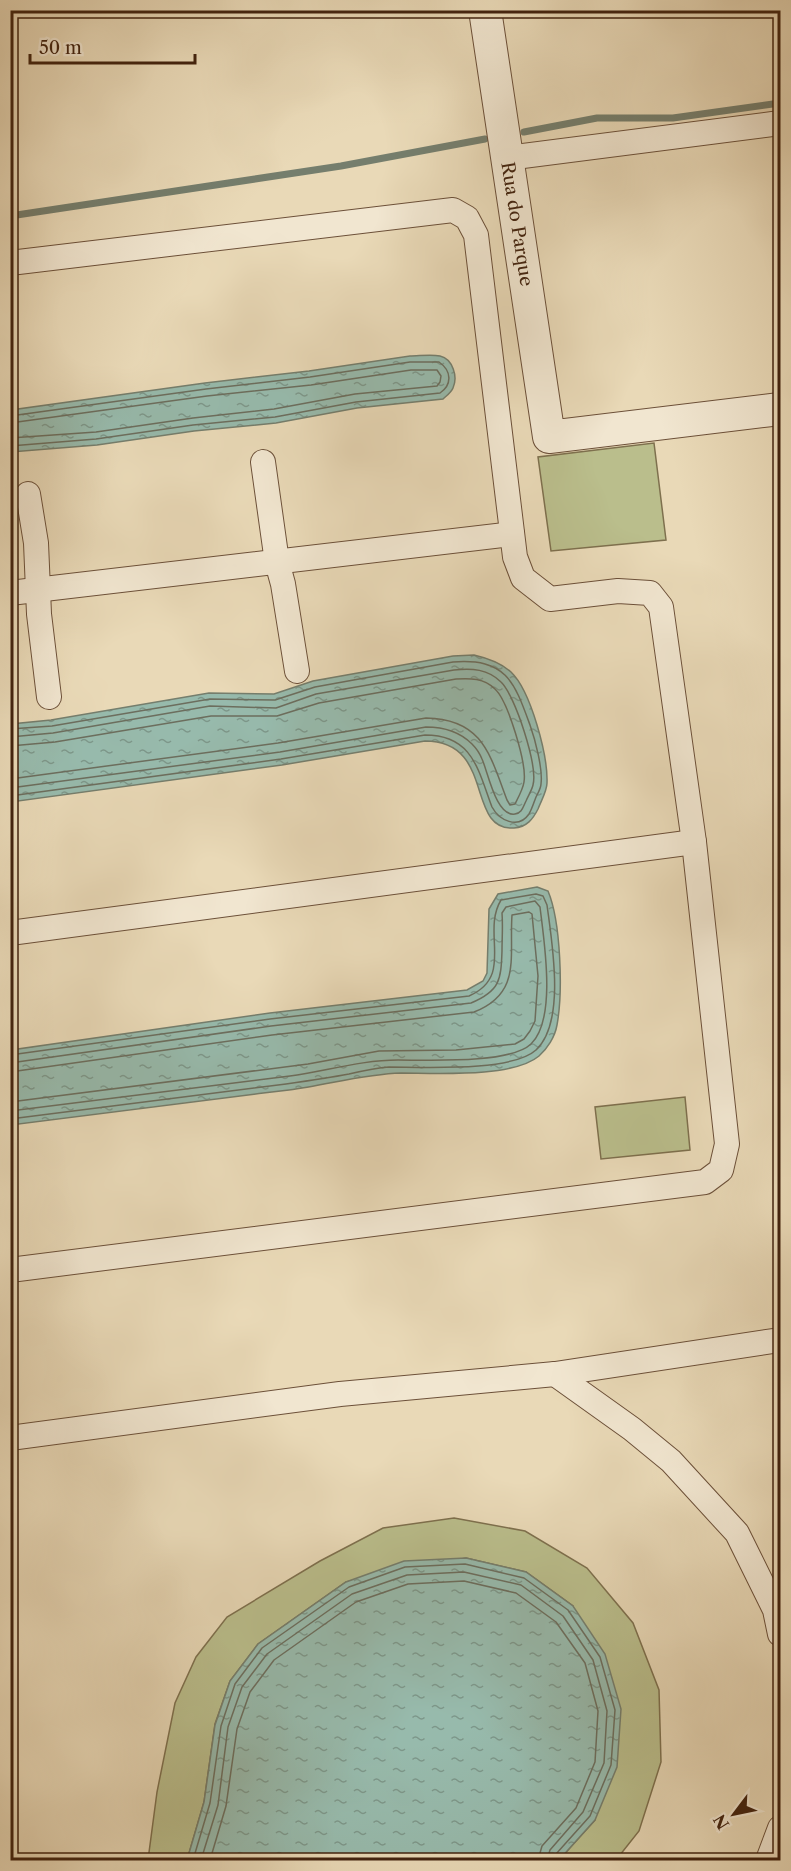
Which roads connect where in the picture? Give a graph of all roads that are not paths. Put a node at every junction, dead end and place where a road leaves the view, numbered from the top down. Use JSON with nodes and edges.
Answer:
{"nodes":[{"id":1,"x":485,"y":10,"type":"edge"},
{"id":2,"x":780,"y":123,"type":"edge"},
{"id":3,"x":507,"y":158,"type":"junction"},
{"id":4,"x":10,"y":263,"type":"edge"},
{"id":5,"x":780,"y":409,"type":"edge"},
{"id":6,"x":263,"y":462,"type":"dead end"},
{"id":7,"x":28,"y":494,"type":"dead end"},
{"id":8,"x":512,"y":534,"type":"junction"},
{"id":9,"x":277,"y":562,"type":"junction"},
{"id":10,"x":37,"y":590,"type":"junction"},
{"id":11,"x":10,"y":594,"type":"edge"},
{"id":12,"x":297,"y":671,"type":"dead end"},
{"id":13,"x":49,"y":697,"type":"dead end"},
{"id":14,"x":694,"y":842,"type":"junction"},
{"id":15,"x":10,"y":933,"type":"edge"},
{"id":16,"x":10,"y":1270,"type":"edge"},
{"id":17,"x":780,"y":1340,"type":"edge"},
{"id":18,"x":555,"y":1374,"type":"junction"},
{"id":19,"x":10,"y":1438,"type":"edge"},
{"id":20,"x":780,"y":1634,"type":"edge"},
{"id":21,"x":780,"y":1828,"type":"edge"},
{"id":22,"x":768,"y":1860,"type":"edge"}],
"edges":[{"from":1,"to":3,"type":"street","name":"Rua do Parque"},
{"from":2,"to":3,"type":"street"},
{"from":3,"to":5,"type":"street","name":"Rua do Parque"},
{"from":4,"to":8,"type":"street"},
{"from":6,"to":9,"type":"street"},
{"from":7,"to":10,"type":"street"},
{"from":8,"to":9,"type":"street"},
{"from":8,"to":14,"type":"street"},
{"from":9,"to":10,"type":"street"},
{"from":9,"to":12,"type":"street"},
{"from":10,"to":11,"type":"street"},
{"from":10,"to":13,"type":"street"},
{"from":14,"to":15,"type":"street"},
{"from":14,"to":16,"type":"street"},
{"from":17,"to":18,"type":"street"},
{"from":18,"to":19,"type":"street"},
{"from":18,"to":20,"type":"street"},
{"from":21,"to":22,"type":"street"}]}
